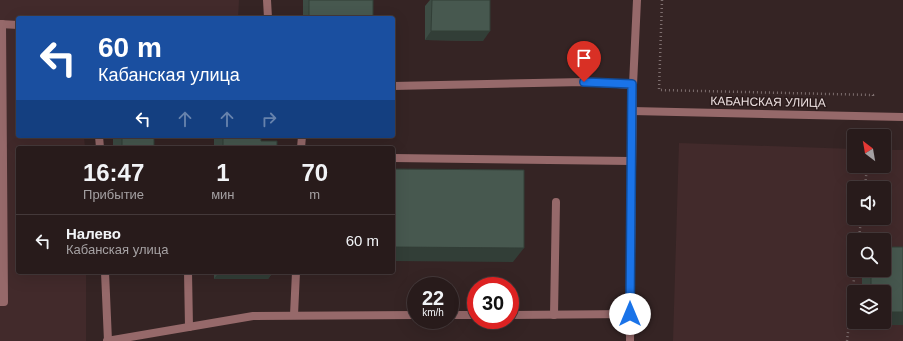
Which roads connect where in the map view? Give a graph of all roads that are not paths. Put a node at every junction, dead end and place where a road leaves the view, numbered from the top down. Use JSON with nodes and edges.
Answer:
{"nodes":[{"id":1,"x":267,"y":0,"type":"edge"},
{"id":2,"x":638,"y":0,"type":"edge"},
{"id":3,"x":268,"y":16,"type":"edge"},
{"id":4,"x":1,"y":24,"type":"edge"},
{"id":5,"x":16,"y":25,"type":"edge"},
{"id":6,"x":632,"y":84,"type":"junction"},
{"id":7,"x":395,"y":86,"type":"edge"},
{"id":8,"x":632,"y":111,"type":"junction"},
{"id":9,"x":903,"y":117,"type":"edge"},
{"id":10,"x":395,"y":158,"type":"edge"},
{"id":11,"x":631,"y":161,"type":"junction"},
{"id":12,"x":556,"y":202,"type":"dead end"},
{"id":13,"x":105,"y":274,"type":"edge"},
{"id":14,"x":188,"y":274,"type":"edge"},
{"id":15,"x":296,"y":274,"type":"edge"},
{"id":16,"x":0,"y":302,"type":"edge"},
{"id":17,"x":630,"y":314,"type":"junction"},
{"id":18,"x":294,"y":315,"type":"junction"},
{"id":19,"x":407,"y":315,"type":"edge"},
{"id":20,"x":519,"y":315,"type":"edge"},
{"id":21,"x":554,"y":315,"type":"junction"},
{"id":22,"x":189,"y":327,"type":"junction"},
{"id":23,"x":108,"y":341,"type":"edge"},
{"id":24,"x":630,"y":341,"type":"edge"}],
"edges":[{"from":1,"to":3,"type":"street"},
{"from":2,"to":6,"type":"street"},
{"from":4,"to":5,"type":"street"},
{"from":4,"to":16,"type":"street"},
{"from":6,"to":7,"type":"street"},
{"from":6,"to":8,"type":"street"},
{"from":8,"to":9,"type":"street","name":"КАБАНСКАЯ УЛИЦА"},
{"from":8,"to":11,"type":"street"},
{"from":10,"to":11,"type":"street"},
{"from":11,"to":17,"type":"street"},
{"from":12,"to":21,"type":"street"},
{"from":13,"to":23,"type":"street"},
{"from":14,"to":22,"type":"street"},
{"from":15,"to":18,"type":"street"},
{"from":17,"to":21,"type":"street"},
{"from":17,"to":24,"type":"street"},
{"from":18,"to":19,"type":"street"},
{"from":18,"to":22,"type":"street"},
{"from":20,"to":21,"type":"street"},
{"from":22,"to":23,"type":"street"}]}
